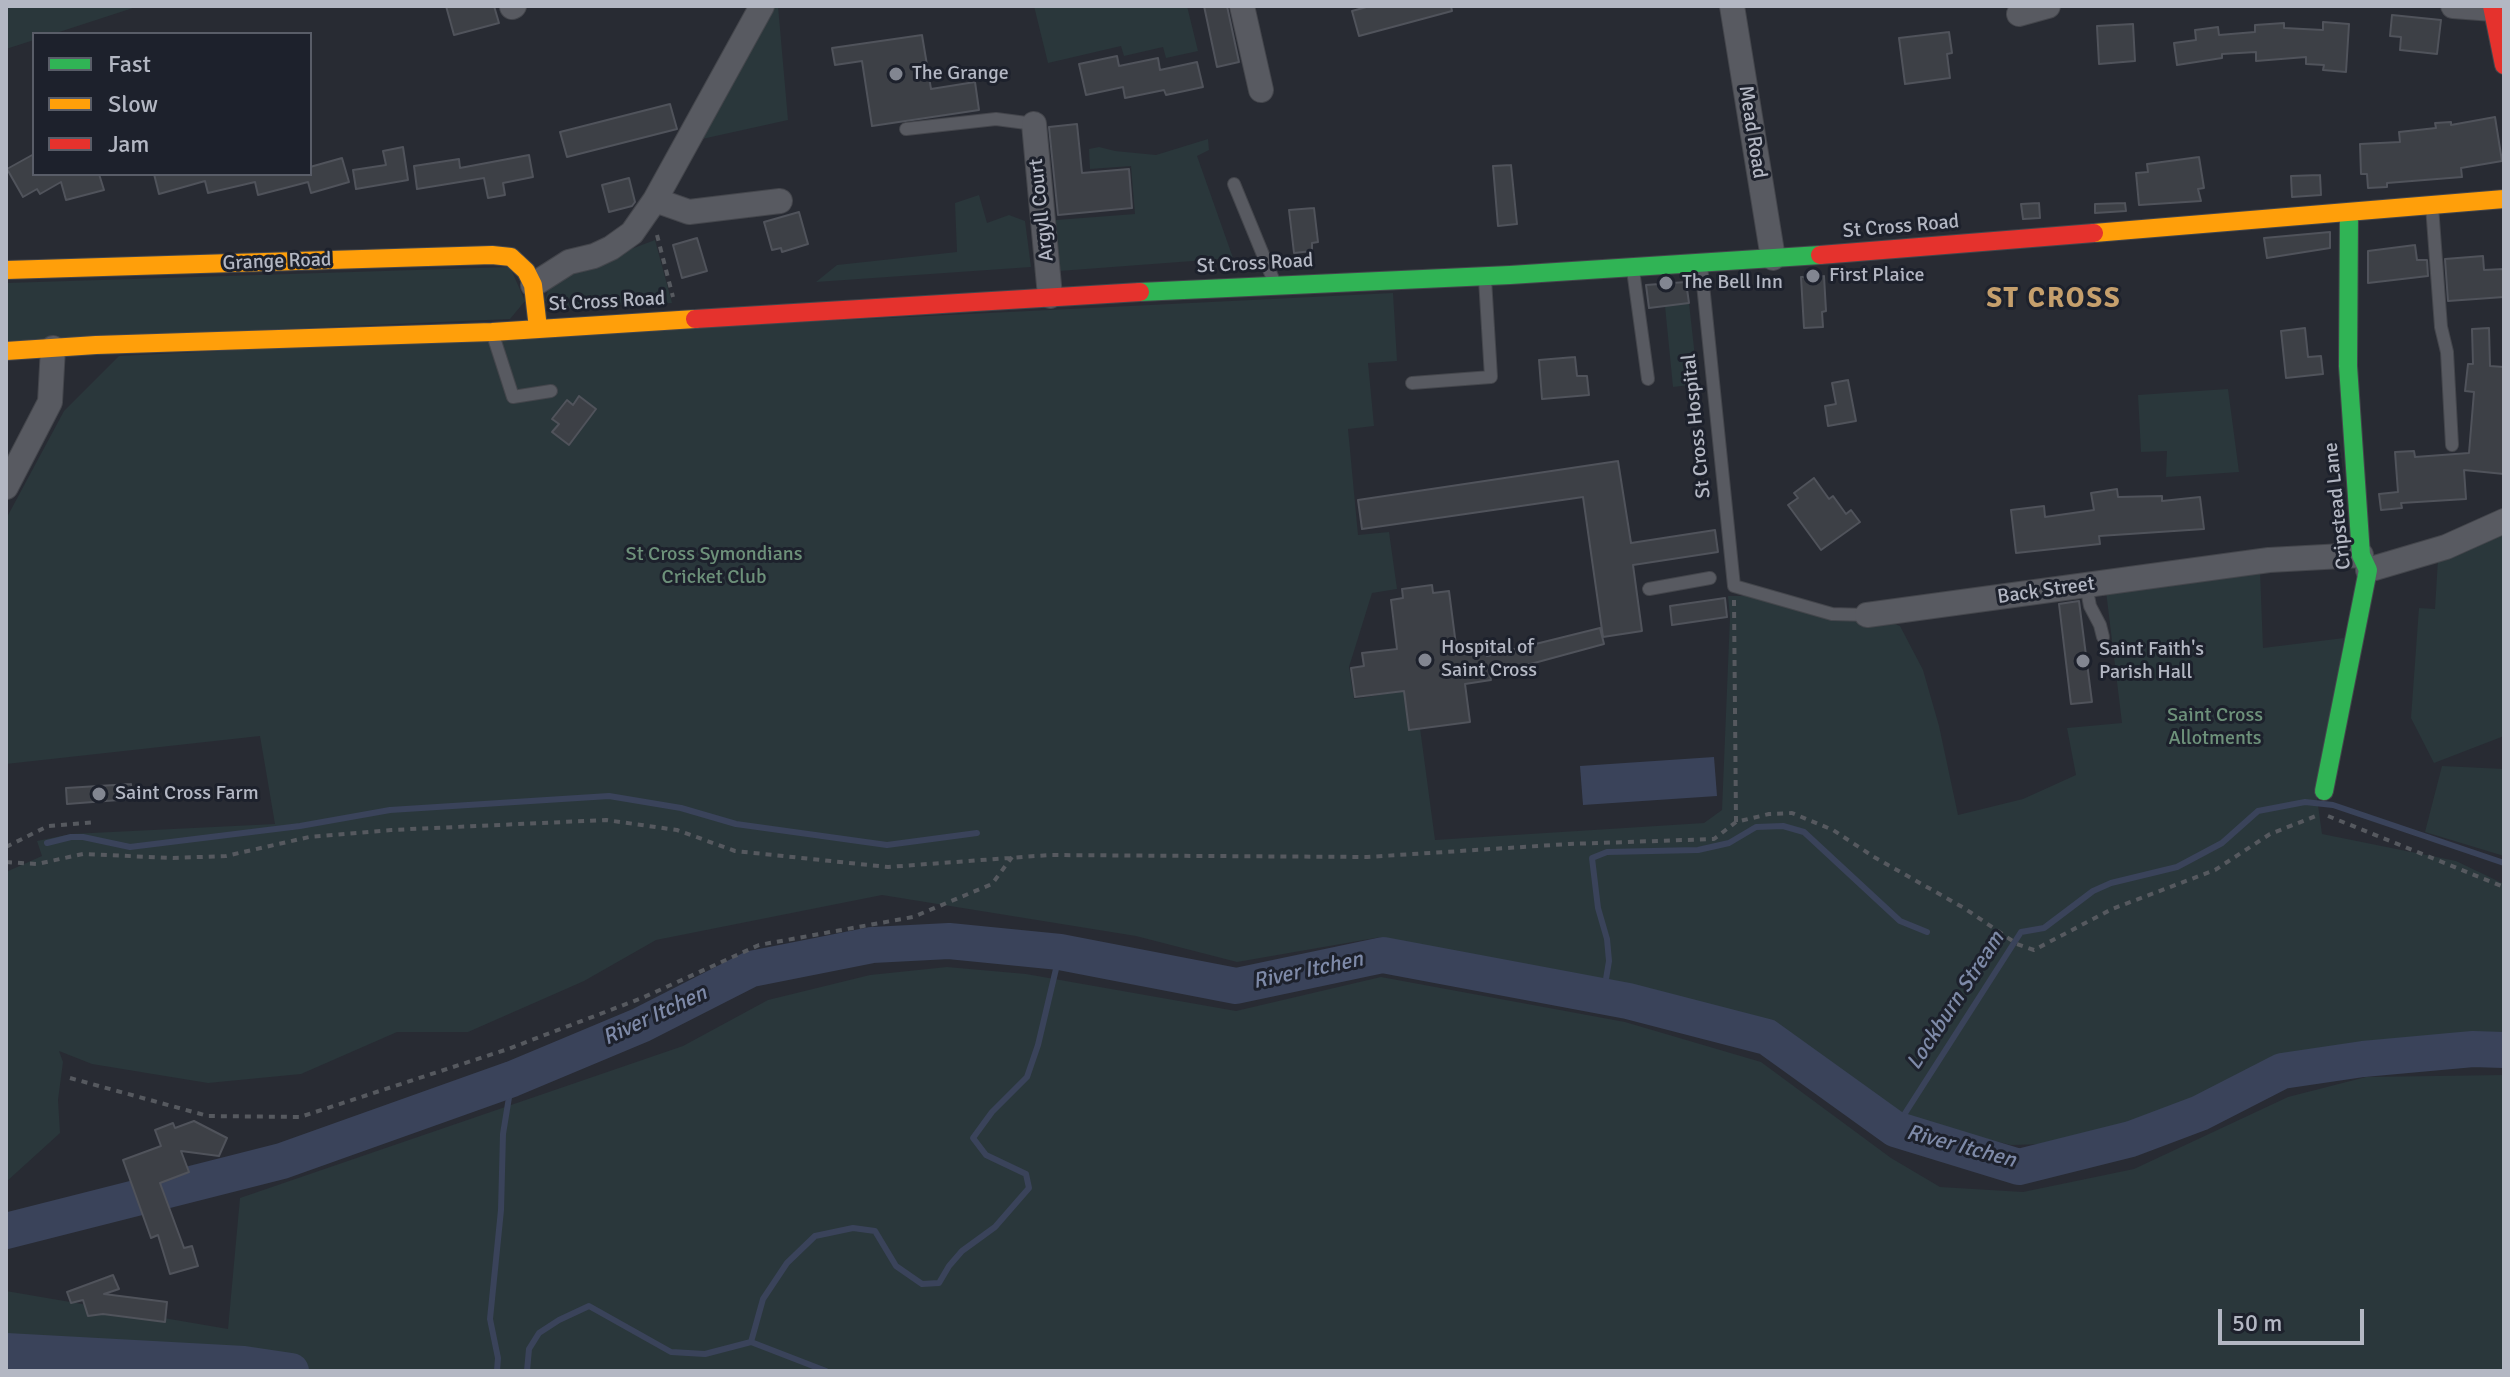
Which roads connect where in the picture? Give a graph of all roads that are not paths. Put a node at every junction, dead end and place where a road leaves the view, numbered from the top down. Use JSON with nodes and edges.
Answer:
{"nodes":[{"id":1,"x":762,"y":6,"type":"edge"},
{"id":2,"x":1242,"y":6,"type":"edge"},
{"id":3,"x":1732,"y":6,"type":"edge"},
{"id":4,"x":2048,"y":6,"type":"edge"},
{"id":5,"x":2453,"y":6,"type":"edge"},
{"id":6,"x":2492,"y":8,"type":"edge"},
{"id":7,"x":2019,"y":14,"type":"dead end"},
{"id":8,"x":2504,"y":65,"type":"edge"},
{"id":9,"x":1261,"y":90,"type":"dead end"},
{"id":10,"x":1034,"y":124,"type":"joint"},
{"id":11,"x":906,"y":129,"type":"dead end"},
{"id":12,"x":1234,"y":184,"type":"dead end"},
{"id":13,"x":2504,"y":199,"type":"edge"},
{"id":14,"x":780,"y":201,"type":"dead end"},
{"id":15,"x":2432,"y":206,"type":"junction"},
{"id":16,"x":650,"y":207,"type":"junction"},
{"id":17,"x":2349,"y":213,"type":"junction"},
{"id":18,"x":1773,"y":258,"type":"junction"},
{"id":19,"x":1701,"y":262,"type":"junction"},
{"id":20,"x":1632,"y":267,"type":"junction"},
{"id":21,"x":6,"y":270,"type":"edge"},
{"id":22,"x":1485,"y":276,"type":"junction"},
{"id":23,"x":533,"y":285,"type":"junction"},
{"id":24,"x":1275,"y":285,"type":"junction"},
{"id":25,"x":1050,"y":296,"type":"junction"},
{"id":26,"x":538,"y":328,"type":"junction"},
{"id":27,"x":492,"y":332,"type":"junction"},
{"id":28,"x":53,"y":348,"type":"junction"},
{"id":29,"x":6,"y":351,"type":"edge"},
{"id":30,"x":1648,"y":379,"type":"dead end"},
{"id":31,"x":1412,"y":383,"type":"dead end"},
{"id":32,"x":551,"y":391,"type":"dead end"},
{"id":33,"x":2452,"y":445,"type":"dead end"},
{"id":34,"x":6,"y":487,"type":"edge"},
{"id":35,"x":2504,"y":521,"type":"edge"},
{"id":36,"x":2365,"y":562,"type":"junction"},
{"id":37,"x":1725,"y":579,"type":"junction"},
{"id":38,"x":2086,"y":585,"type":"junction"},
{"id":39,"x":1649,"y":589,"type":"dead end"},
{"id":40,"x":1867,"y":615,"type":"joint"},
{"id":41,"x":2103,"y":637,"type":"dead end"},
{"id":42,"x":2324,"y":791,"type":"dead end"}],
"edges":[{"from":1,"to":16,"type":"street"},
{"from":2,"to":9,"type":"street"},
{"from":3,"to":18,"type":"street","name":"Mead Road"},
{"from":4,"to":7,"type":"street"},
{"from":5,"to":6,"type":"street"},
{"from":6,"to":8,"type":"main road"},
{"from":10,"to":11,"type":"lane"},
{"from":10,"to":25,"type":"street","name":"Argyll Court"},
{"from":12,"to":24,"type":"lane"},
{"from":13,"to":15,"type":"main road","name":"St Cross Road"},
{"from":14,"to":16,"type":"street"},
{"from":15,"to":17,"type":"main road","name":"St Cross Road"},
{"from":15,"to":33,"type":"lane"},
{"from":16,"to":23,"type":"street"},
{"from":17,"to":18,"type":"main road","name":"St Cross Road"},
{"from":17,"to":36,"type":"main road","name":"Cripstead Lane"},
{"from":18,"to":19,"type":"main road","name":"St Cross Road"},
{"from":19,"to":20,"type":"main road","name":"St Cross Road"},
{"from":19,"to":37,"type":"lane","name":"St Cross Hospital"},
{"from":20,"to":22,"type":"main road","name":"St Cross Road"},
{"from":20,"to":30,"type":"lane"},
{"from":21,"to":23,"type":"main road","name":"Grange Road"},
{"from":22,"to":24,"type":"main road","name":"St Cross Road"},
{"from":22,"to":31,"type":"lane"},
{"from":23,"to":26,"type":"main road"},
{"from":24,"to":25,"type":"main road","name":"St Cross Road"},
{"from":25,"to":26,"type":"main road","name":"St Cross Road"},
{"from":26,"to":27,"type":"main road","name":"St Cross Road"},
{"from":27,"to":28,"type":"main road","name":"St Cross Road"},
{"from":27,"to":32,"type":"lane"},
{"from":28,"to":29,"type":"main road","name":"St Cross Road"},
{"from":28,"to":34,"type":"street"},
{"from":35,"to":36,"type":"street","name":"Back Street"},
{"from":36,"to":38,"type":"street","name":"Back Street"},
{"from":36,"to":42,"type":"main road","name":"Cripstead Lane"},
{"from":37,"to":39,"type":"lane"},
{"from":37,"to":40,"type":"lane","name":"Back Street"},
{"from":38,"to":40,"type":"street","name":"Back Street"},
{"from":38,"to":41,"type":"lane"}]}
